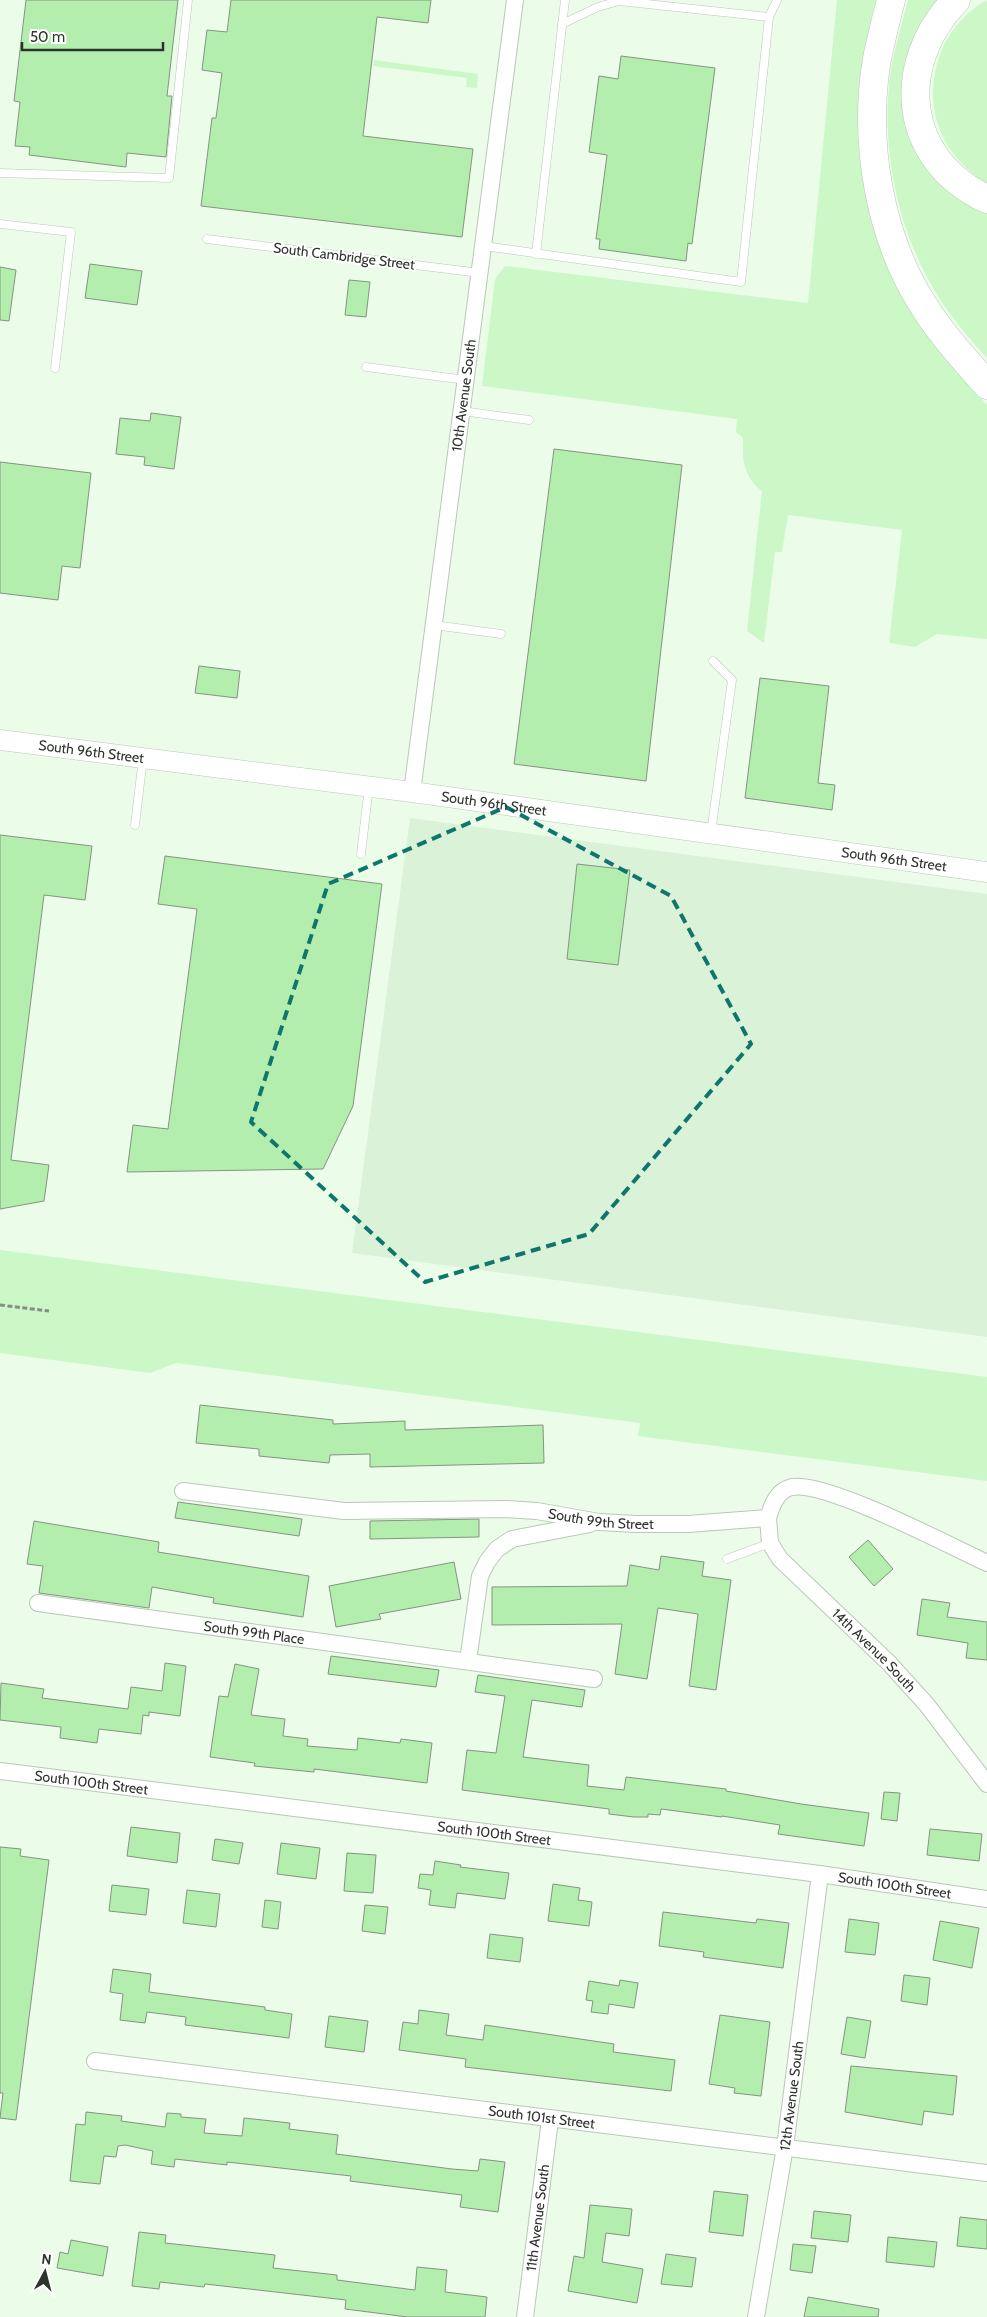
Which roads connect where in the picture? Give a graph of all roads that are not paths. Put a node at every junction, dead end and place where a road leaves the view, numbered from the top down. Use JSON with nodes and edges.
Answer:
{"nodes":[{"id":1,"x":188,"y":0,"type":"edge"},
{"id":2,"x":516,"y":0,"type":"edge"},
{"id":3,"x":565,"y":0,"type":"edge"},
{"id":4,"x":777,"y":0,"type":"edge"},
{"id":5,"x":891,"y":0,"type":"edge"},
{"id":6,"x":956,"y":0,"type":"edge"},
{"id":7,"x":684,"y":4,"type":"edge"},
{"id":8,"x":769,"y":17,"type":"junction"},
{"id":9,"x":562,"y":24,"type":"junction"},
{"id":10,"x":0,"y":173,"type":"edge"},
{"id":11,"x":987,"y":199,"type":"edge"},
{"id":12,"x":0,"y":224,"type":"edge"},
{"id":13,"x":207,"y":239,"type":"dead end"},
{"id":14,"x":484,"y":246,"type":"junction"},
{"id":15,"x":536,"y":254,"type":"junction"},
{"id":16,"x":480,"y":273,"type":"junction"},
{"id":17,"x":366,"y":367,"type":"dead end"},
{"id":18,"x":55,"y":368,"type":"dead end"},
{"id":19,"x":467,"y":380,"type":"junction"},
{"id":20,"x":987,"y":385,"type":"edge"},
{"id":21,"x":462,"y":411,"type":"junction"},
{"id":22,"x":529,"y":420,"type":"dead end"},
{"id":23,"x":434,"y":625,"type":"junction"},
{"id":24,"x":501,"y":634,"type":"dead end"},
{"id":25,"x":713,"y":661,"type":"dead end"},
{"id":26,"x":0,"y":740,"type":"edge"},
{"id":27,"x":143,"y":758,"type":"junction"},
{"id":28,"x":369,"y":786,"type":"junction"},
{"id":29,"x":412,"y":792,"type":"junction"},
{"id":30,"x":135,"y":825,"type":"dead end"},
{"id":31,"x":711,"y":833,"type":"junction"},
{"id":32,"x":361,"y":854,"type":"dead end"},
{"id":33,"x":987,"y":872,"type":"edge"},
{"id":34,"x":183,"y":1491,"type":"dead end"},
{"id":35,"x":768,"y":1518,"type":"junction"},
{"id":36,"x":598,"y":1522,"type":"junction"},
{"id":37,"x":770,"y":1543,"type":"junction"},
{"id":38,"x":727,"y":1559,"type":"dead end"},
{"id":39,"x":987,"y":1563,"type":"edge"},
{"id":40,"x":38,"y":1603,"type":"dead end"},
{"id":41,"x":468,"y":1661,"type":"junction"},
{"id":42,"x":594,"y":1679,"type":"dead end"},
{"id":43,"x":0,"y":1771,"type":"edge"},
{"id":44,"x":987,"y":1784,"type":"edge"},
{"id":45,"x":820,"y":1874,"type":"junction"},
{"id":46,"x":987,"y":1898,"type":"edge"},
{"id":47,"x":95,"y":2061,"type":"dead end"},
{"id":48,"x":550,"y":2120,"type":"junction"},
{"id":49,"x":785,"y":2147,"type":"junction"},
{"id":50,"x":987,"y":2173,"type":"edge"},
{"id":51,"x":525,"y":2317,"type":"edge"},
{"id":52,"x":756,"y":2317,"type":"edge"}],
"edges":[{"from":1,"to":10,"type":"lane"},
{"from":2,"to":14,"type":"street","name":"10th Avenue South"},
{"from":3,"to":9,"type":"lane"},
{"from":4,"to":8,"type":"lane"},
{"from":5,"to":20,"type":"highway"},
{"from":6,"to":11,"type":"highway"},
{"from":7,"to":8,"type":"lane"},
{"from":7,"to":9,"type":"lane"},
{"from":8,"to":15,"type":"lane"},
{"from":9,"to":15,"type":"lane"},
{"from":12,"to":18,"type":"lane"},
{"from":13,"to":16,"type":"lane","name":"South Cambridge Street"},
{"from":14,"to":15,"type":"lane"},
{"from":14,"to":16,"type":"street","name":"10th Avenue South"},
{"from":16,"to":19,"type":"street","name":"10th Avenue South"},
{"from":17,"to":19,"type":"lane"},
{"from":19,"to":21,"type":"street","name":"10th Avenue South"},
{"from":21,"to":22,"type":"lane"},
{"from":21,"to":23,"type":"street","name":"10th Avenue South"},
{"from":23,"to":24,"type":"lane"},
{"from":23,"to":29,"type":"street","name":"10th Avenue South"},
{"from":25,"to":31,"type":"lane"},
{"from":26,"to":27,"type":"street","name":"South 96th Street"},
{"from":27,"to":28,"type":"street","name":"South 96th Street"},
{"from":27,"to":30,"type":"lane"},
{"from":28,"to":29,"type":"street","name":"South 96th Street"},
{"from":28,"to":32,"type":"lane"},
{"from":29,"to":31,"type":"street","name":"South 96th Street"},
{"from":31,"to":33,"type":"street","name":"South 96th Street"},
{"from":34,"to":36,"type":"street","name":"South 99th Street"},
{"from":35,"to":36,"type":"street","name":"South 99th Street"},
{"from":35,"to":37,"type":"street"},
{"from":35,"to":39,"type":"street"},
{"from":36,"to":41,"type":"street"},
{"from":37,"to":38,"type":"lane"},
{"from":37,"to":44,"type":"street","name":"14th Avenue South"},
{"from":40,"to":41,"type":"street","name":"South 99th Place"},
{"from":41,"to":42,"type":"street","name":"South 99th Place"},
{"from":43,"to":45,"type":"street","name":"South 100th Street"},
{"from":45,"to":46,"type":"street","name":"South 100th Street"},
{"from":45,"to":49,"type":"street","name":"12th Avenue South"},
{"from":47,"to":48,"type":"street","name":"South 101st Street"},
{"from":48,"to":49,"type":"street","name":"South 101st Street"},
{"from":48,"to":51,"type":"street","name":"11th Avenue South"},
{"from":49,"to":50,"type":"street","name":"South 101st Street"},
{"from":49,"to":52,"type":"street","name":"12th Avenue South"}]}
